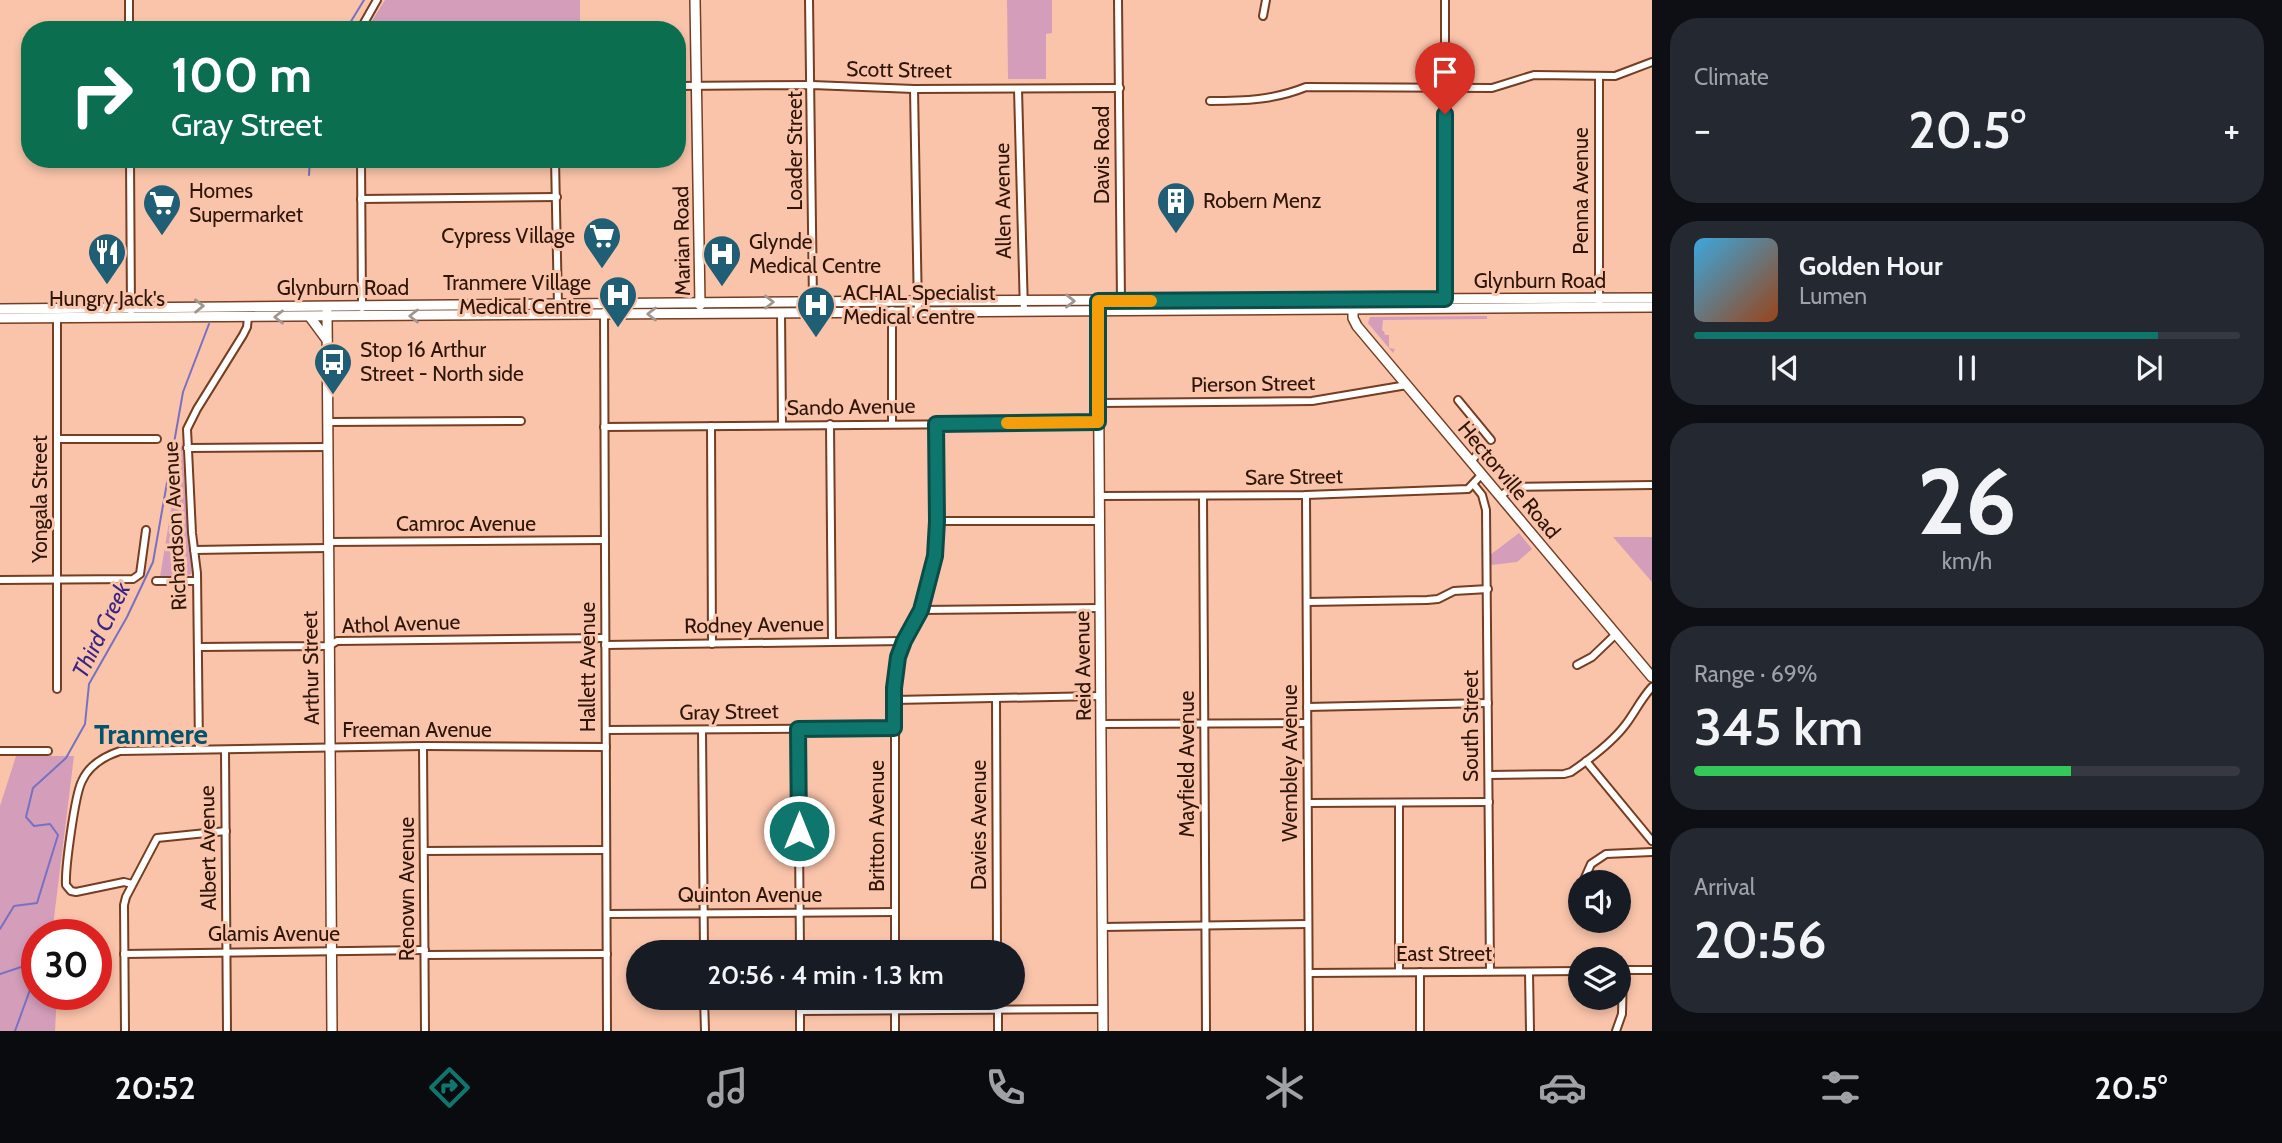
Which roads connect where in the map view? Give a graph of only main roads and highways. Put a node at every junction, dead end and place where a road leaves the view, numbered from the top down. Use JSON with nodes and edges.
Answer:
{"nodes":[{"id":1,"x":695,"y":0,"type":"edge"},
{"id":2,"x":1652,"y":298,"type":"edge"},
{"id":3,"x":700,"y":302,"type":"junction"},
{"id":4,"x":1599,"y":302,"type":"junction"},
{"id":5,"x":1353,"y":304,"type":"junction"},
{"id":6,"x":505,"y":305,"type":"junction"},
{"id":7,"x":327,"y":306,"type":"junction"},
{"id":8,"x":1098,"y":306,"type":"junction"},
{"id":9,"x":1652,"y":307,"type":"edge"},
{"id":10,"x":0,"y":309,"type":"edge"},
{"id":11,"x":57,"y":313,"type":"junction"},
{"id":12,"x":701,"y":314,"type":"junction"},
{"id":13,"x":531,"y":316,"type":"junction"},
{"id":14,"x":310,"y":317,"type":"junction"},
{"id":15,"x":327,"y":317,"type":"junction"},
{"id":16,"x":0,"y":318,"type":"edge"},
{"id":17,"x":327,"y":340,"type":"junction"},
{"id":18,"x":1652,"y":677,"type":"edge"},
{"id":19,"x":332,"y":1031,"type":"edge"},
{"id":20,"x":1103,"y":1031,"type":"edge"}],
"edges":[{"from":1,"to":3,"type":"main road","name":"Marian Road"},
{"from":2,"to":4,"type":"main road","name":"Glynburn Road"},
{"from":3,"to":6,"type":"main road","name":"Glynburn Road"},
{"from":3,"to":8,"type":"main road","name":"Glynburn Road","one_way":true},
{"from":3,"to":12,"type":"main road","name":"Marian Road"},
{"from":4,"to":5,"type":"main road","name":"Glynburn Road"},
{"from":4,"to":9,"type":"main road","name":"Glynburn Road"},
{"from":5,"to":8,"type":"main road","name":"Glynburn Road"},
{"from":5,"to":18,"type":"main road","name":"Hectorville Road"},
{"from":6,"to":7,"type":"main road","name":"Glynburn Road"},
{"from":6,"to":13,"type":"main road"},
{"from":11,"to":7,"type":"main road","name":"Glynburn Road","one_way":true},
{"from":7,"to":15,"type":"main road","name":"Arthur Street"},
{"from":8,"to":12,"type":"main road","name":"Glynburn Road"},
{"from":8,"to":20,"type":"main road","name":"Reid Avenue"},
{"from":10,"to":11,"type":"main road","name":"Glynburn Road"},
{"from":14,"to":11,"type":"main road","name":"Glynburn Road","one_way":true},
{"from":11,"to":16,"type":"main road","name":"Glynburn Road"},
{"from":12,"to":13,"type":"main road","name":"Glynburn Road","one_way":true},
{"from":13,"to":15,"type":"main road","name":"Glynburn Road","one_way":true},
{"from":14,"to":15,"type":"main road","name":"Glynburn Road"},
{"from":14,"to":17,"type":"main road"},
{"from":15,"to":17,"type":"main road","name":"Arthur Street"},
{"from":17,"to":19,"type":"main road","name":"Arthur Street"}]}
